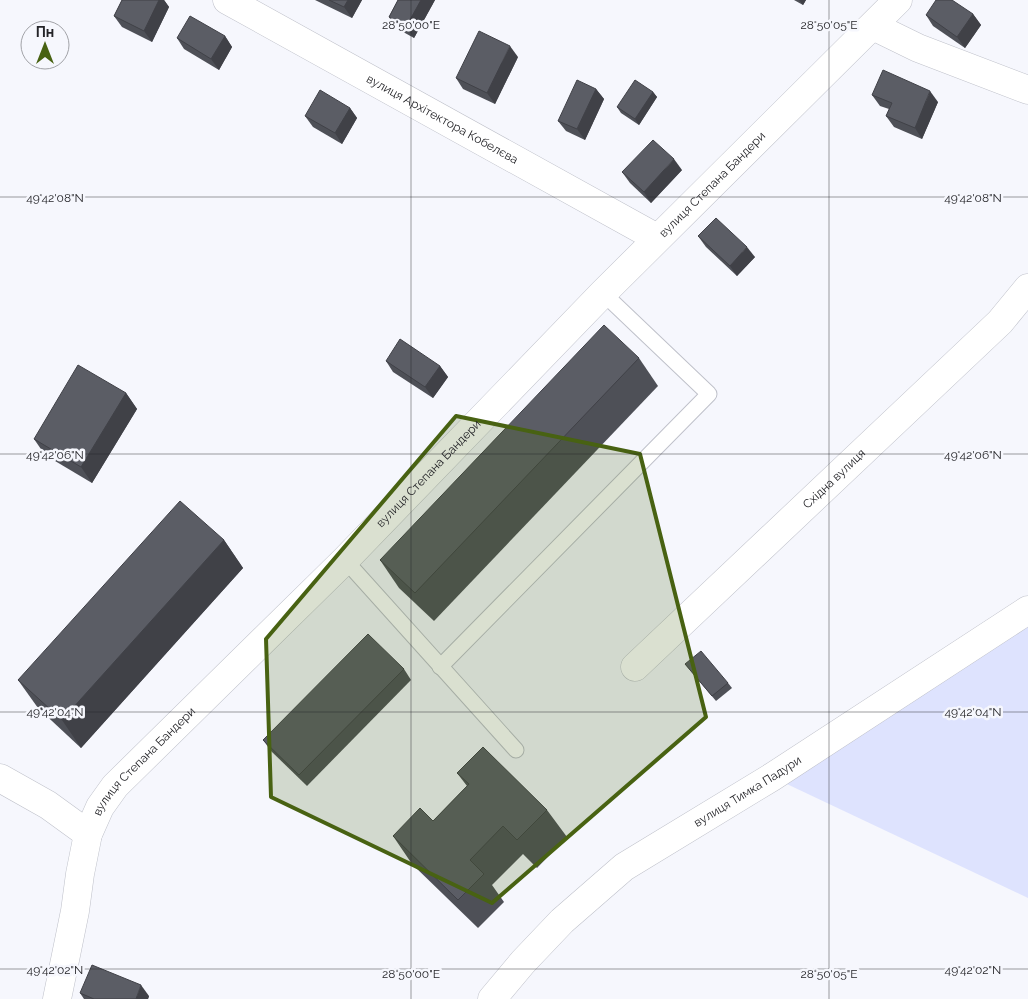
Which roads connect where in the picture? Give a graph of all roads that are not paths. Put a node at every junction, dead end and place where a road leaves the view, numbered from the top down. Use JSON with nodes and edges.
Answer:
{"nodes":[{"id":1,"x":227,"y":0,"type":"edge"},
{"id":2,"x":898,"y":0,"type":"edge"},
{"id":3,"x":873,"y":26,"type":"junction"},
{"id":4,"x":1028,"y":90,"type":"edge"},
{"id":5,"x":657,"y":238,"type":"junction"},
{"id":6,"x":1028,"y":288,"type":"edge"},
{"id":7,"x":602,"y":293,"type":"junction"},
{"id":8,"x":345,"y":560,"type":"junction"},
{"id":9,"x":1028,"y":610,"type":"edge"},
{"id":10,"x":440,"y":666,"type":"junction"},
{"id":11,"x":635,"y":666,"type":"dead end"},
{"id":12,"x":516,"y":750,"type":"dead end"},
{"id":13,"x":0,"y":778,"type":"edge"},
{"id":14,"x":88,"y":834,"type":"junction"},
{"id":15,"x":57,"y":999,"type":"edge"},
{"id":16,"x":492,"y":999,"type":"edge"}],
"edges":[{"from":1,"to":5,"type":"street","name":"вулиця Архітектора Кобелєва"},
{"from":2,"to":3,"type":"street","name":"вулиця Степана Бандери"},
{"from":3,"to":4,"type":"street"},
{"from":3,"to":5,"type":"street","name":"вулиця Степана Бандери"},
{"from":5,"to":7,"type":"street","name":"вулиця Степана Бандери"},
{"from":6,"to":11,"type":"street","name":"Східна вулиця"},
{"from":7,"to":8,"type":"street","name":"вулиця Степана Бандери"},
{"from":7,"to":10,"type":"lane"},
{"from":8,"to":10,"type":"lane"},
{"from":8,"to":14,"type":"street","name":"вулиця Степана Бандери"},
{"from":9,"to":16,"type":"street","name":"вулиця Тимка Падури"},
{"from":10,"to":12,"type":"lane"},
{"from":13,"to":14,"type":"street"},
{"from":14,"to":15,"type":"street","name":"вулиця Степана Бандери"}]}
